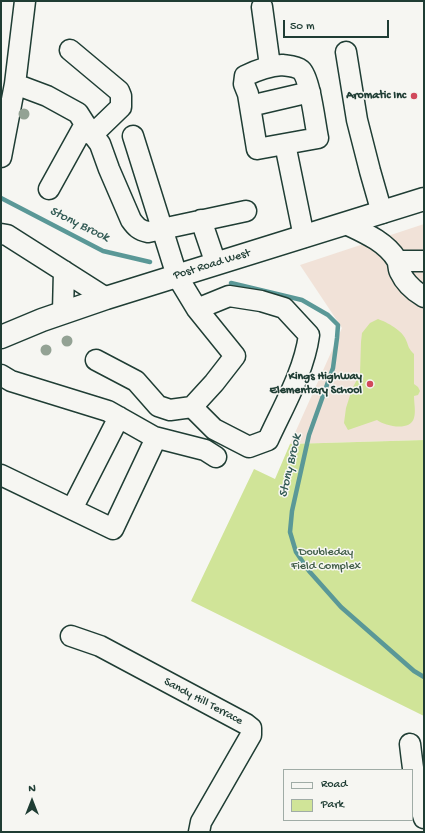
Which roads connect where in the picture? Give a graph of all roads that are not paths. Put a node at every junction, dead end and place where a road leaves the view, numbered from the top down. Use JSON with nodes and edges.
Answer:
{"nodes":[{"id":1,"x":25,"y":1,"type":"edge"},
{"id":2,"x":262,"y":7,"type":"dead end"},
{"id":3,"x":70,"y":50,"type":"dead end"},
{"id":4,"x":346,"y":52,"type":"dead end"},
{"id":5,"x":270,"y":66,"type":"junction"},
{"id":6,"x":10,"y":91,"type":"edge"},
{"id":7,"x":310,"y":92,"type":"junction"},
{"id":8,"x":250,"y":106,"type":"junction"},
{"id":9,"x":89,"y":130,"type":"junction"},
{"id":10,"x":133,"y":136,"type":"dead end"},
{"id":11,"x":285,"y":144,"type":"junction"},
{"id":12,"x":1,"y":157,"type":"edge"},
{"id":13,"x":49,"y":189,"type":"dead end"},
{"id":14,"x":424,"y":199,"type":"edge"},
{"id":15,"x":246,"y":211,"type":"dead end"},
{"id":16,"x":382,"y":213,"type":"junction"},
{"id":17,"x":202,"y":220,"type":"junction"},
{"id":18,"x":346,"y":224,"type":"junction"},
{"id":19,"x":162,"y":228,"type":"junction"},
{"id":20,"x":1,"y":234,"type":"edge"},
{"id":21,"x":304,"y":237,"type":"junction"},
{"id":22,"x":398,"y":261,"type":"junction"},
{"id":23,"x":424,"y":261,"type":"edge"},
{"id":24,"x":216,"y":264,"type":"junction"},
{"id":25,"x":64,"y":271,"type":"junction"},
{"id":26,"x":177,"y":276,"type":"junction"},
{"id":27,"x":424,"y":297,"type":"edge"},
{"id":28,"x":106,"y":298,"type":"junction"},
{"id":29,"x":197,"y":309,"type":"junction"},
{"id":30,"x":63,"y":312,"type":"junction"},
{"id":31,"x":1,"y":337,"type":"edge"},
{"id":32,"x":96,"y":360,"type":"dead end"},
{"id":33,"x":1,"y":376,"type":"edge"},
{"id":34,"x":192,"y":407,"type":"junction"},
{"id":35,"x":120,"y":418,"type":"junction"},
{"id":36,"x":156,"y":438,"type":"junction"},
{"id":37,"x":216,"y":457,"type":"dead end"},
{"id":38,"x":1,"y":475,"type":"edge"},
{"id":39,"x":72,"y":509,"type":"junction"},
{"id":40,"x":71,"y":636,"type":"dead end"},
{"id":41,"x":410,"y":744,"type":"dead end"},
{"id":42,"x":413,"y":769,"type":"edge"},
{"id":43,"x":413,"y":773,"type":"edge"},
{"id":44,"x":424,"y":818,"type":"edge"},
{"id":45,"x":199,"y":832,"type":"edge"}],
"edges":[{"from":1,"to":6,"type":"street"},
{"from":2,"to":5,"type":"street"},
{"from":3,"to":9,"type":"street"},
{"from":4,"to":16,"type":"street"},
{"from":5,"to":7,"type":"street"},
{"from":5,"to":8,"type":"street"},
{"from":6,"to":9,"type":"street"},
{"from":6,"to":12,"type":"street"},
{"from":7,"to":8,"type":"street"},
{"from":7,"to":11,"type":"street"},
{"from":8,"to":11,"type":"street"},
{"from":9,"to":13,"type":"street"},
{"from":9,"to":19,"type":"street"},
{"from":10,"to":19,"type":"street"},
{"from":11,"to":21,"type":"street"},
{"from":14,"to":16,"type":"main road","name":"Post Road West"},
{"from":15,"to":17,"type":"street"},
{"from":16,"to":18,"type":"main road","name":"Post Road West"},
{"from":17,"to":19,"type":"street"},
{"from":17,"to":24,"type":"street"},
{"from":18,"to":21,"type":"main road","name":"Post Road West"},
{"from":18,"to":22,"type":"street"},
{"from":19,"to":26,"type":"street"},
{"from":20,"to":25,"type":"street"},
{"from":21,"to":24,"type":"main road","name":"Post Road West"},
{"from":22,"to":23,"type":"street"},
{"from":22,"to":27,"type":"street"},
{"from":24,"to":26,"type":"main road","name":"Post Road West"},
{"from":25,"to":28,"type":"street"},
{"from":25,"to":30,"type":"street"},
{"from":26,"to":28,"type":"main road","name":"Post Road West"},
{"from":26,"to":29,"type":"street"},
{"from":28,"to":30,"type":"main road","name":"Post Road West"},
{"from":29,"to":34,"type":"street"},
{"from":29,"to":34,"type":"street"},
{"from":30,"to":31,"type":"main road","name":"Post Road West"},
{"from":32,"to":34,"type":"street"},
{"from":33,"to":35,"type":"street"},
{"from":35,"to":36,"type":"street"},
{"from":35,"to":39,"type":"street"},
{"from":36,"to":37,"type":"street"},
{"from":36,"to":39,"type":"street"},
{"from":38,"to":39,"type":"street"},
{"from":40,"to":45,"type":"street","name":"Sandy Hill Terrace"},
{"from":41,"to":42,"type":"street"},
{"from":43,"to":44,"type":"street"}]}
